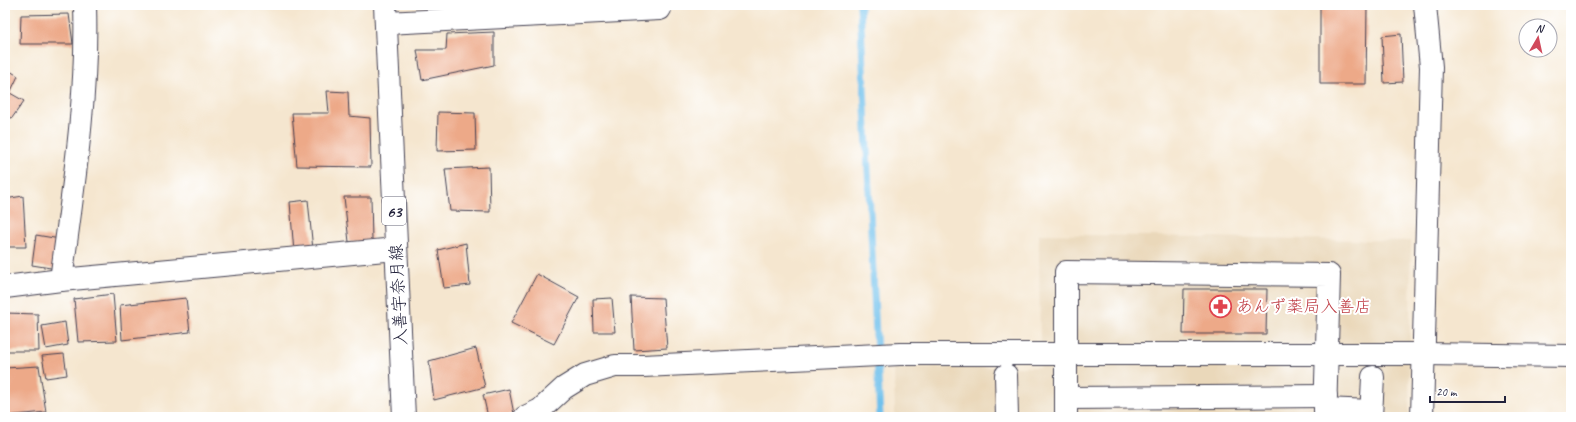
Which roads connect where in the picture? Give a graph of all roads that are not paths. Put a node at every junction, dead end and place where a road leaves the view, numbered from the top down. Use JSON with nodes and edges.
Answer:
{"nodes":[{"id":1,"x":85,"y":5,"type":"edge"},
{"id":2,"x":1425,"y":5,"type":"edge"},
{"id":3,"x":660,"y":10,"type":"dead end"},
{"id":4,"x":386,"y":14,"type":"edge"},
{"id":5,"x":396,"y":249,"type":"junction"},
{"id":6,"x":62,"y":280,"type":"junction"},
{"id":7,"x":5,"y":287,"type":"edge"},
{"id":8,"x":1066,"y":353,"type":"junction"},
{"id":9,"x":1327,"y":354,"type":"junction"},
{"id":10,"x":1423,"y":354,"type":"junction"},
{"id":11,"x":1571,"y":356,"type":"edge"},
{"id":12,"x":1006,"y":375,"type":"dead end"},
{"id":13,"x":1373,"y":377,"type":"dead end"},
{"id":14,"x":1066,"y":407,"type":"edge"},
{"id":15,"x":1325,"y":408,"type":"edge"},
{"id":16,"x":1371,"y":414,"type":"edge"},
{"id":17,"x":404,"y":417,"type":"edge"},
{"id":18,"x":525,"y":417,"type":"edge"},
{"id":19,"x":1007,"y":417,"type":"edge"},
{"id":20,"x":1422,"y":417,"type":"edge"}],
"edges":[{"from":1,"to":6,"type":"street"},
{"from":2,"to":10,"type":"street"},
{"from":3,"to":4,"type":"street"},
{"from":4,"to":5,"type":"street","name":"入善宇奈月線","number":"63"},
{"from":5,"to":6,"type":"street"},
{"from":5,"to":17,"type":"street","name":"入善宇奈月線","number":"63"},
{"from":6,"to":7,"type":"street"},
{"from":8,"to":9,"type":"street"},
{"from":8,"to":9,"type":"street"},
{"from":8,"to":14,"type":"street"},
{"from":8,"to":18,"type":"street"},
{"from":9,"to":10,"type":"street"},
{"from":9,"to":15,"type":"street"},
{"from":10,"to":11,"type":"street"},
{"from":10,"to":20,"type":"street"},
{"from":12,"to":19,"type":"street"},
{"from":13,"to":16,"type":"street"},
{"from":14,"to":15,"type":"street"},
{"from":15,"to":16,"type":"street"}]}
